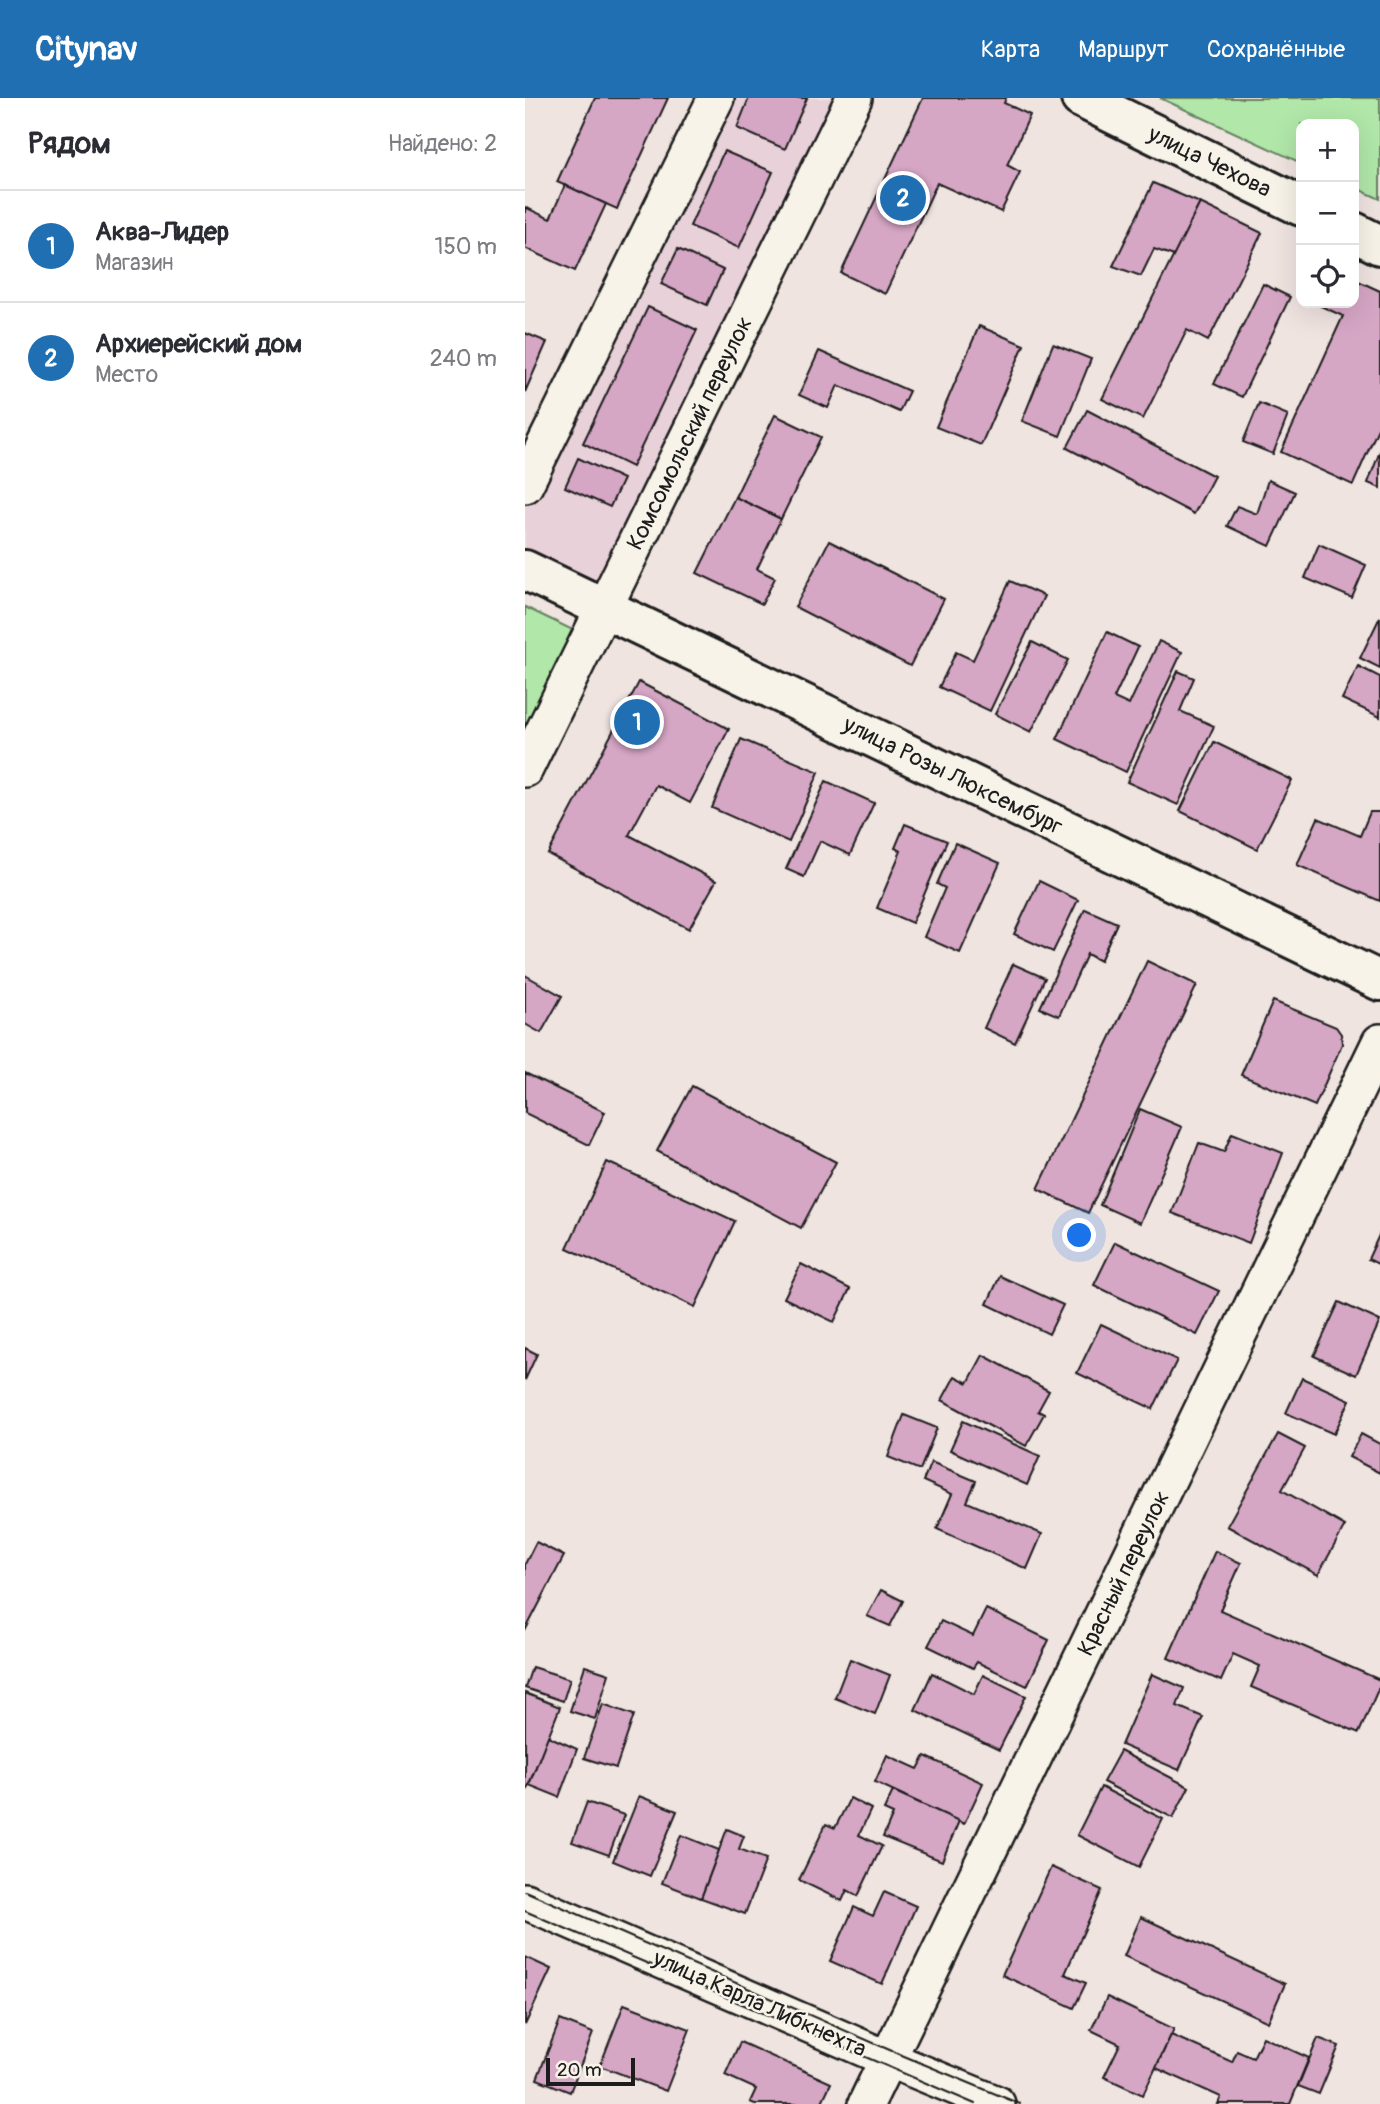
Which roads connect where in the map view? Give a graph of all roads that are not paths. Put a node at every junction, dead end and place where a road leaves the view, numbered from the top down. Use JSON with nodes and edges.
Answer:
{"nodes":[{"id":1,"x":716,"y":98,"type":"edge"},
{"id":2,"x":854,"y":98,"type":"edge"},
{"id":3,"x":1081,"y":98,"type":"edge"},
{"id":4,"x":1296,"y":204,"type":"edge"},
{"id":5,"x":1359,"y":234,"type":"edge"},
{"id":6,"x":1380,"y":245,"type":"edge"},
{"id":7,"x":525,"y":485,"type":"edge"},
{"id":8,"x":525,"y":570,"type":"edge"},
{"id":9,"x":604,"y":608,"type":"junction"},
{"id":10,"x":525,"y":769,"type":"edge"},
{"id":11,"x":1380,"y":981,"type":"edge"},
{"id":12,"x":1380,"y":1042,"type":"edge"},
{"id":13,"x":525,"y":1901,"type":"edge"},
{"id":14,"x":888,"y":2059,"type":"junction"},
{"id":15,"x":866,"y":2104,"type":"edge"},
{"id":16,"x":997,"y":2104,"type":"edge"}],
"edges":[{"from":1,"to":7,"type":"street"},
{"from":2,"to":9,"type":"street","name":"Комсомольский переулок"},
{"from":3,"to":4,"type":"street","name":"улица Чехова"},
{"from":5,"to":6,"type":"street"},
{"from":8,"to":9,"type":"street","name":"улица Розы Люксембург"},
{"from":9,"to":10,"type":"street","name":"Комсомольский переулок"},
{"from":9,"to":11,"type":"street","name":"улица Розы Люксембург"},
{"from":12,"to":14,"type":"street","name":"Красный переулок"},
{"from":13,"to":14,"type":"street","name":"улица Карла Либкнехта"},
{"from":14,"to":15,"type":"street","name":"Красный переулок"},
{"from":14,"to":16,"type":"street","name":"улица Карла Либкнехта"}]}
